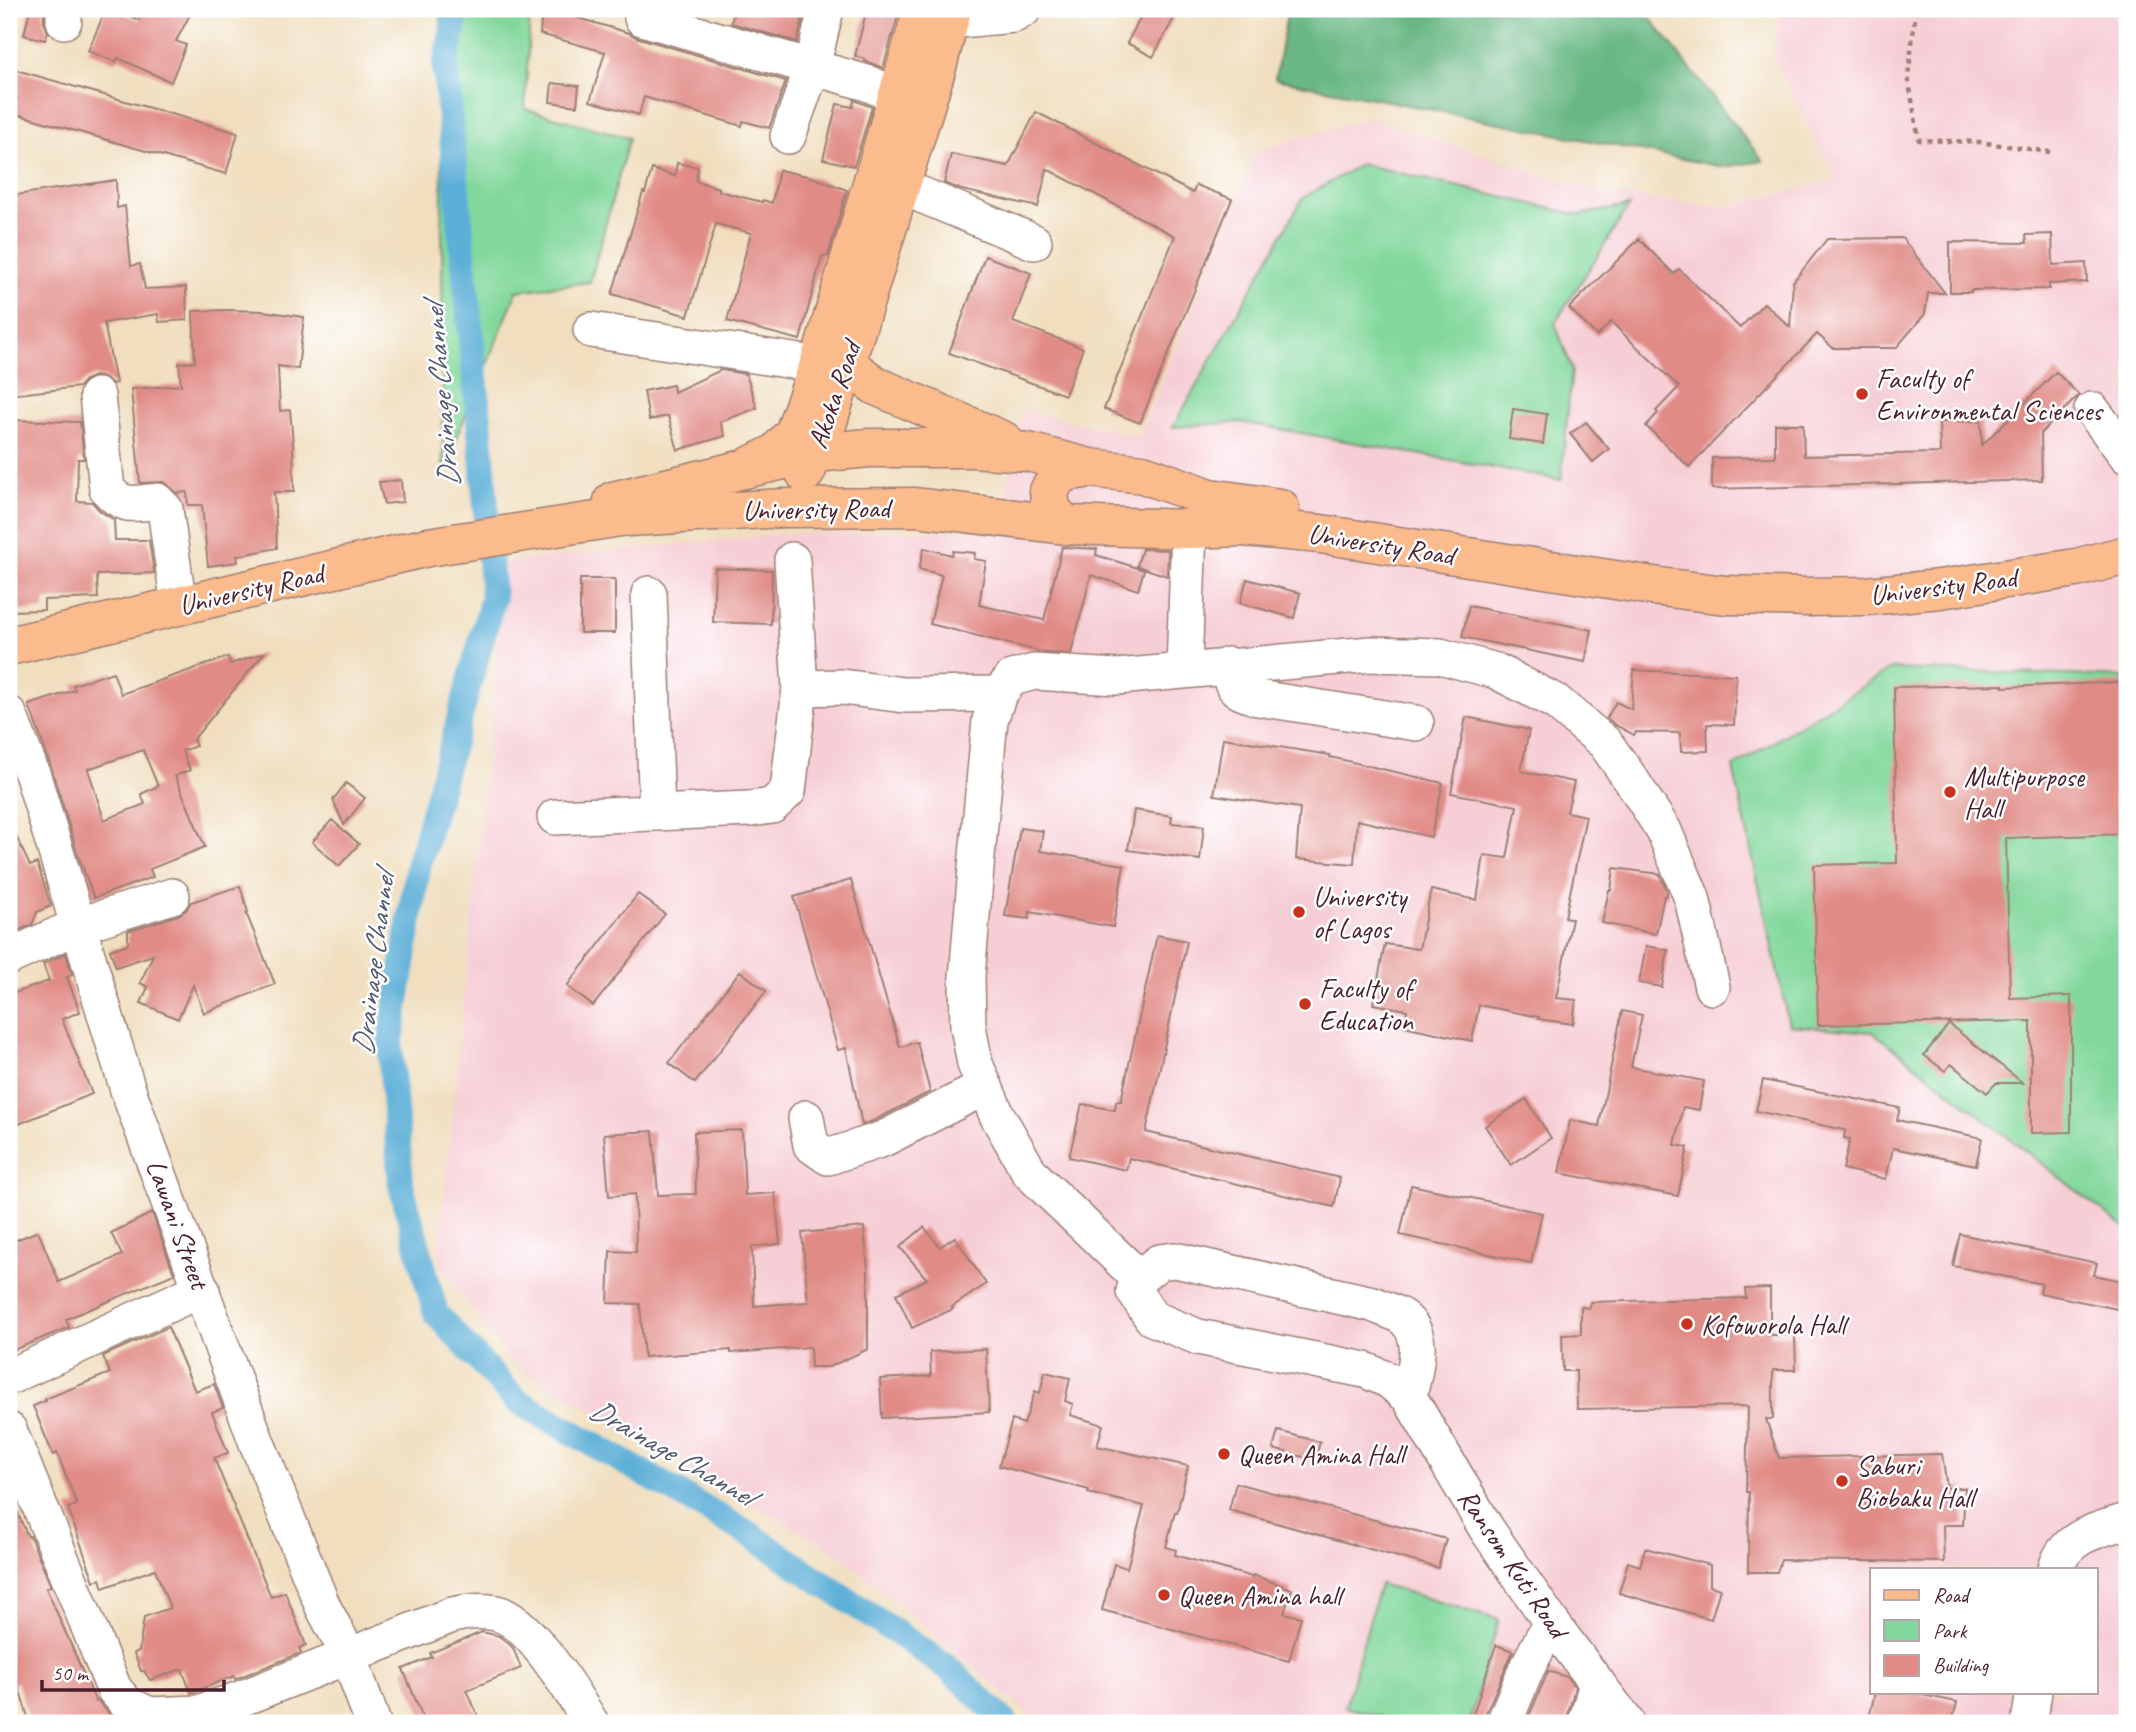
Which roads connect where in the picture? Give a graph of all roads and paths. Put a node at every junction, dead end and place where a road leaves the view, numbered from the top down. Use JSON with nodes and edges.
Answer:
{"nodes":[{"id":1,"x":826,"y":9,"type":"edge"},
{"id":2,"x":1024,"y":9,"type":"edge"},
{"id":3,"x":1916,"y":9,"type":"edge"},
{"id":4,"x":936,"y":13,"type":"edge"},
{"id":5,"x":642,"y":18,"type":"dead end"},
{"id":6,"x":812,"y":68,"type":"junction"},
{"id":7,"x":898,"y":96,"type":"junction"},
{"id":8,"x":788,"y":136,"type":"dead end"},
{"id":9,"x":2050,"y":152,"type":"dead end"},
{"id":10,"x":900,"y":186,"type":"junction"},
{"id":11,"x":1034,"y":242,"type":"dead end"},
{"id":12,"x":591,"y":330,"type":"dead end"},
{"id":13,"x":833,"y":363,"type":"junction"},
{"id":14,"x":97,"y":396,"type":"dead end"},
{"id":15,"x":804,"y":406,"type":"junction"},
{"id":16,"x":2092,"y":410,"type":"dead end"},
{"id":17,"x":1028,"y":452,"type":"junction"},
{"id":18,"x":815,"y":453,"type":"junction"},
{"id":19,"x":2127,"y":456,"type":"edge"},
{"id":20,"x":1090,"y":468,"type":"junction"},
{"id":21,"x":744,"y":469,"type":"junction"},
{"id":22,"x":915,"y":507,"type":"junction"},
{"id":23,"x":629,"y":517,"type":"junction"},
{"id":24,"x":1066,"y":525,"type":"junction"},
{"id":25,"x":1189,"y":529,"type":"junction"},
{"id":26,"x":2127,"y":533,"type":"edge"},
{"id":27,"x":494,"y":536,"type":"junction"},
{"id":28,"x":2127,"y":555,"type":"edge"},
{"id":29,"x":792,"y":560,"type":"dead end"},
{"id":30,"x":649,"y":594,"type":"dead end"},
{"id":31,"x":179,"y":606,"type":"junction"},
{"id":32,"x":9,"y":646,"type":"edge"},
{"id":33,"x":1228,"y":665,"type":"junction"},
{"id":34,"x":1184,"y":669,"type":"junction"},
{"id":35,"x":800,"y":688,"type":"junction"},
{"id":36,"x":999,"y":694,"type":"junction"},
{"id":37,"x":9,"y":714,"type":"edge"},
{"id":38,"x":1416,"y":723,"type":"dead end"},
{"id":39,"x":657,"y":813,"type":"junction"},
{"id":40,"x":555,"y":817,"type":"dead end"},
{"id":41,"x":172,"y":896,"type":"dead end"},
{"id":42,"x":77,"y":926,"type":"junction"},
{"id":43,"x":9,"y":957,"type":"edge"},
{"id":44,"x":1712,"y":987,"type":"dead end"},
{"id":45,"x":985,"y":1087,"type":"junction"},
{"id":46,"x":806,"y":1118,"type":"dead end"},
{"id":47,"x":1139,"y":1278,"type":"junction"},
{"id":48,"x":202,"y":1289,"type":"junction"},
{"id":49,"x":9,"y":1377,"type":"edge"},
{"id":50,"x":1409,"y":1397,"type":"junction"},
{"id":51,"x":9,"y":1430,"type":"edge"},
{"id":52,"x":2127,"y":1521,"type":"edge"},
{"id":53,"x":2056,"y":1568,"type":"edge"},
{"id":54,"x":1550,"y":1622,"type":"junction"},
{"id":55,"x":348,"y":1654,"type":"junction"},
{"id":56,"x":1597,"y":1683,"type":"junction"},
{"id":57,"x":2034,"y":1694,"type":"edge"},
{"id":58,"x":373,"y":1723,"type":"edge"},
{"id":59,"x":591,"y":1723,"type":"edge"},
{"id":60,"x":1504,"y":1723,"type":"edge"},
{"id":61,"x":1586,"y":1723,"type":"edge"},
{"id":62,"x":1627,"y":1723,"type":"edge"},
{"id":63,"x":2029,"y":1723,"type":"edge"}],
"edges":[{"from":1,"to":6,"type":"street"},
{"from":2,"to":4,"type":"street"},
{"from":3,"to":9,"type":"path"},
{"from":4,"to":7,"type":"main road"},
{"from":4,"to":10,"type":"main road","name":"Akoka Road"},
{"from":5,"to":6,"type":"street"},
{"from":6,"to":7,"type":"street"},
{"from":6,"to":8,"type":"street"},
{"from":7,"to":13,"type":"main road"},
{"from":10,"to":11,"type":"street"},
{"from":10,"to":13,"type":"main road","name":"Akoka Road"},
{"from":12,"to":13,"type":"street"},
{"from":13,"to":15,"type":"main road"},
{"from":13,"to":17,"type":"main road"},
{"from":13,"to":18,"type":"main road","name":"Akoka Road"},
{"from":14,"to":31,"type":"street"},
{"from":15,"to":18,"type":"main road"},
{"from":15,"to":21,"type":"main road"},
{"from":16,"to":19,"type":"street"},
{"from":17,"to":18,"type":"main road","name":"University Road"},
{"from":17,"to":20,"type":"main road","name":"University Road"},
{"from":18,"to":21,"type":"main road","name":"University Road"},
{"from":18,"to":22,"type":"main road"},
{"from":18,"to":23,"type":"main road","name":"Akoka Road"},
{"from":20,"to":24,"type":"main road"},
{"from":20,"to":26,"type":"main road","name":"University Road"},
{"from":21,"to":27,"type":"main road"},
{"from":22,"to":23,"type":"main road","name":"University Road"},
{"from":22,"to":24,"type":"main road","name":"University Road"},
{"from":23,"to":27,"type":"main road","name":"Akoka Road"},
{"from":24,"to":25,"type":"main road","name":"University Road"},
{"from":25,"to":28,"type":"main road","name":"University Road"},
{"from":25,"to":34,"type":"street"},
{"from":27,"to":31,"type":"main road","name":"University Road"},
{"from":29,"to":35,"type":"street"},
{"from":30,"to":39,"type":"street"},
{"from":31,"to":32,"type":"main road","name":"University Road"},
{"from":33,"to":34,"type":"street"},
{"from":33,"to":38,"type":"street"},
{"from":33,"to":44,"type":"street"},
{"from":34,"to":36,"type":"street"},
{"from":35,"to":36,"type":"street"},
{"from":35,"to":39,"type":"street"},
{"from":36,"to":45,"type":"street"},
{"from":37,"to":42,"type":"street","name":"Lawani Street"},
{"from":39,"to":40,"type":"street"},
{"from":41,"to":42,"type":"street"},
{"from":42,"to":43,"type":"street"},
{"from":42,"to":48,"type":"street","name":"Lawani Street"},
{"from":45,"to":46,"type":"street"},
{"from":45,"to":47,"type":"street"},
{"from":47,"to":50,"type":"street"},
{"from":47,"to":50,"type":"street"},
{"from":48,"to":49,"type":"street"},
{"from":48,"to":55,"type":"street","name":"Lawani Street"},
{"from":50,"to":54,"type":"street","name":"Ransom Kuti Road"},
{"from":51,"to":55,"type":"street"},
{"from":52,"to":53,"type":"street"},
{"from":54,"to":56,"type":"street","name":"Ransom Kuti Road"},
{"from":54,"to":60,"type":"street"},
{"from":55,"to":58,"type":"street","name":"Lawani Street"},
{"from":55,"to":59,"type":"street"},
{"from":56,"to":61,"type":"street"},
{"from":56,"to":62,"type":"street","name":"Ransom Kuti Road"},
{"from":57,"to":63,"type":"street"}]}
